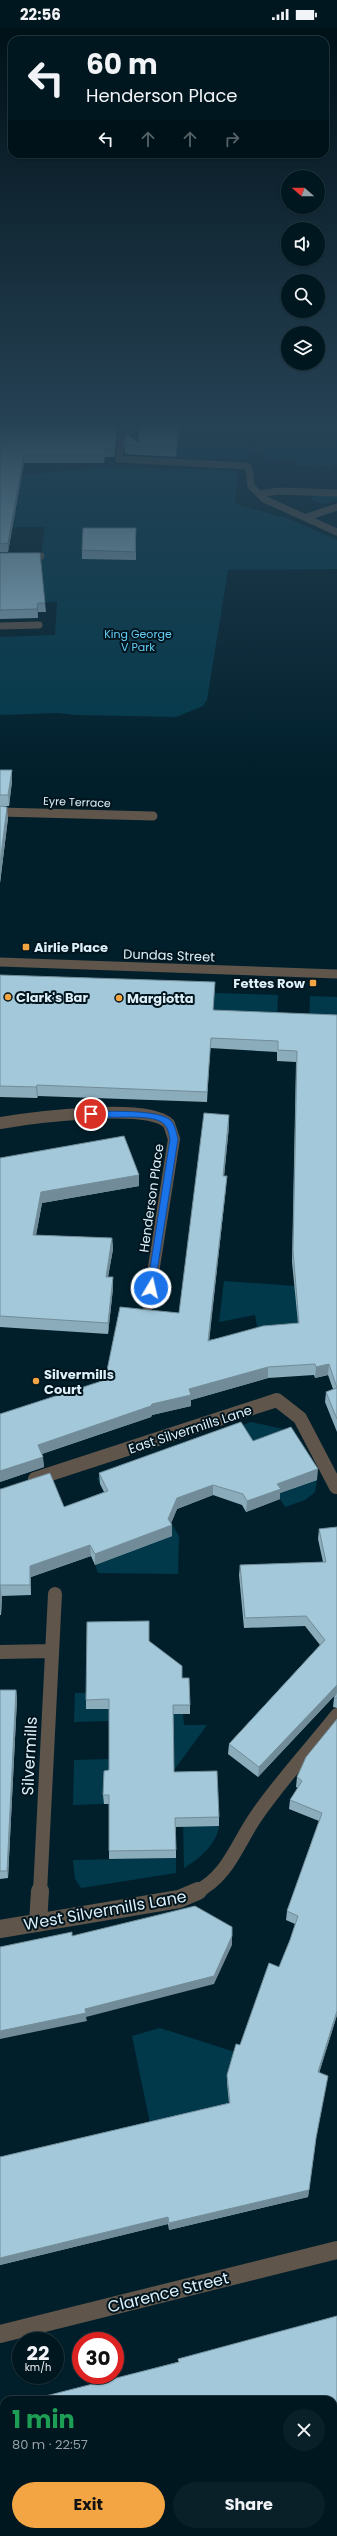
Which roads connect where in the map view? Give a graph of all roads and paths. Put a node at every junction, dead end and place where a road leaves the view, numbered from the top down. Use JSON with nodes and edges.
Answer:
{"nodes":[{"id":1,"x":42,"y":556,"type":"edge"},
{"id":2,"x":0,"y":557,"type":"edge"},
{"id":3,"x":40,"y":625,"type":"dead end"},
{"id":4,"x":0,"y":626,"type":"edge"},
{"id":5,"x":0,"y":812,"type":"edge"},
{"id":6,"x":153,"y":816,"type":"dead end"},
{"id":7,"x":0,"y":962,"type":"edge"},
{"id":8,"x":337,"y":974,"type":"edge"},
{"id":9,"x":0,"y":1123,"type":"edge"},
{"id":10,"x":148,"y":1305,"type":"dead end"},
{"id":11,"x":22,"y":1484,"type":"edge"},
{"id":12,"x":336,"y":1487,"type":"dead end"},
{"id":13,"x":56,"y":1594,"type":"dead end"},
{"id":14,"x":52,"y":1651,"type":"junction"},
{"id":15,"x":0,"y":1652,"type":"edge"},
{"id":16,"x":337,"y":1715,"type":"edge"},
{"id":17,"x":38,"y":1923,"type":"junction"},
{"id":18,"x":0,"y":1929,"type":"edge"},
{"id":19,"x":337,"y":2250,"type":"edge"},
{"id":20,"x":0,"y":2334,"type":"edge"}],
"edges":[{"from":1,"to":2,"type":"street"},
{"from":3,"to":4,"type":"street"},
{"from":5,"to":6,"type":"street","name":"Eyre Terrace"},
{"from":7,"to":8,"type":"street","name":"Dundas Street"},
{"from":9,"to":10,"type":"street","name":"Henderson Place"},
{"from":11,"to":12,"type":"street","name":"East Silvermills Lane"},
{"from":13,"to":14,"type":"street","name":"Silvermills"},
{"from":14,"to":15,"type":"street"},
{"from":14,"to":17,"type":"street","name":"Silvermills"},
{"from":16,"to":17,"type":"street","name":"West Silvermills Lane"},
{"from":17,"to":18,"type":"street","name":"West Silvermills Lane"},
{"from":19,"to":20,"type":"street","name":"Clarence Street"}]}
